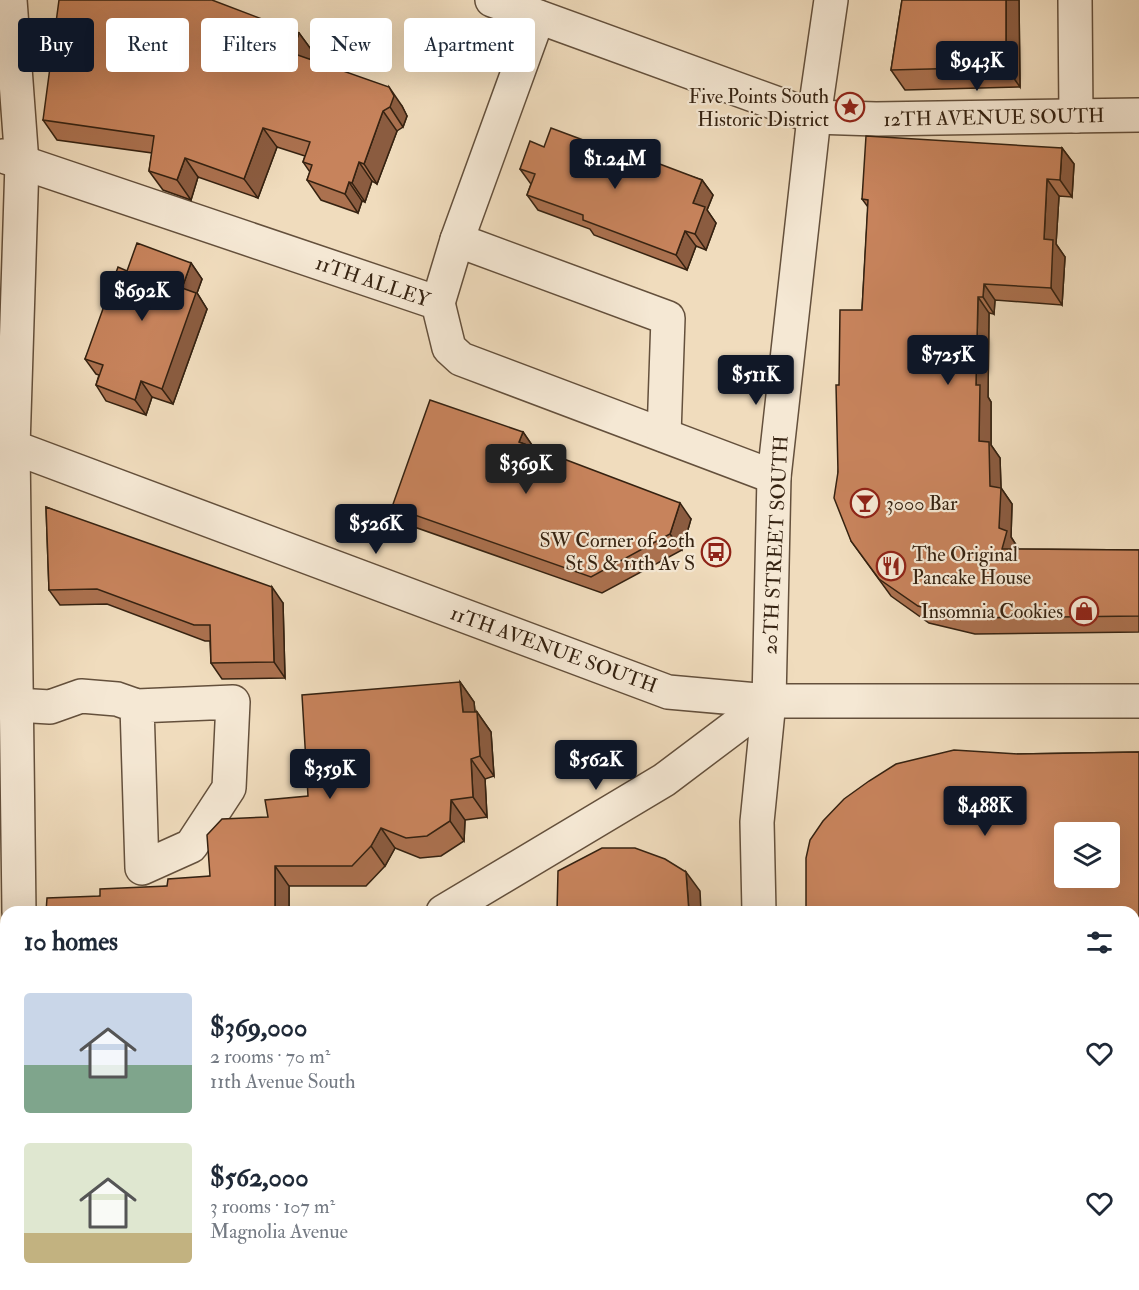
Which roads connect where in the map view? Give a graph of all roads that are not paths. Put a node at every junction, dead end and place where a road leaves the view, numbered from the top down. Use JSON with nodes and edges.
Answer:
{"nodes":[{"id":1,"x":10,"y":0,"type":"edge"},
{"id":2,"x":492,"y":0,"type":"edge"},
{"id":3,"x":831,"y":0,"type":"edge"},
{"id":4,"x":1075,"y":0,"type":"edge"},
{"id":5,"x":538,"y":17,"type":"junction"},
{"id":6,"x":1139,"y":115,"type":"edge"},
{"id":7,"x":1076,"y":116,"type":"junction"},
{"id":8,"x":814,"y":117,"type":"junction"},
{"id":9,"x":11,"y":159,"type":"edge"},
{"id":10,"x":457,"y":240,"type":"junction"},
{"id":11,"x":438,"y":303,"type":"junction"},
{"id":12,"x":664,"y":435,"type":"junction"},
{"id":13,"x":4,"y":446,"type":"edge"},
{"id":14,"x":774,"y":477,"type":"junction"},
{"id":15,"x":768,"y":700,"type":"junction"},
{"id":16,"x":1139,"y":701,"type":"edge"},
{"id":17,"x":16,"y":705,"type":"junction"},
{"id":18,"x":137,"y":706,"type":"junction"},
{"id":19,"x":9,"y":829,"type":"edge"},
{"id":20,"x":18,"y":906,"type":"edge"},
{"id":21,"x":453,"y":906,"type":"edge"},
{"id":22,"x":759,"y":906,"type":"edge"}],
"edges":[{"from":1,"to":9,"type":"street"},
{"from":2,"to":5,"type":"street","name":"12TH AVENUE SOUTH"},
{"from":3,"to":8,"type":"street","name":"20TH STREET SOUTH"},
{"from":4,"to":7,"type":"street"},
{"from":5,"to":8,"type":"street","name":"12TH AVENUE SOUTH"},
{"from":5,"to":10,"type":"street"},
{"from":6,"to":7,"type":"street","name":"12TH AVENUE SOUTH"},
{"from":7,"to":8,"type":"street","name":"12TH AVENUE SOUTH"},
{"from":8,"to":14,"type":"street","name":"20TH STREET SOUTH"},
{"from":9,"to":11,"type":"street","name":"11TH ALLEY"},
{"from":9,"to":13,"type":"street"},
{"from":10,"to":11,"type":"street"},
{"from":10,"to":12,"type":"street"},
{"from":11,"to":12,"type":"street","name":"11TH ALLEY"},
{"from":12,"to":14,"type":"street","name":"11TH ALLEY"},
{"from":13,"to":15,"type":"street","name":"11TH AVENUE SOUTH"},
{"from":13,"to":17,"type":"street"},
{"from":14,"to":15,"type":"street","name":"20TH STREET SOUTH"},
{"from":15,"to":16,"type":"street","name":"11TH AVENUE SOUTH"},
{"from":15,"to":21,"type":"street"},
{"from":15,"to":22,"type":"street","name":"20TH STREET SOUTH"},
{"from":17,"to":18,"type":"street"},
{"from":17,"to":19,"type":"street"},
{"from":18,"to":18,"type":"street"},
{"from":19,"to":20,"type":"street"}]}
